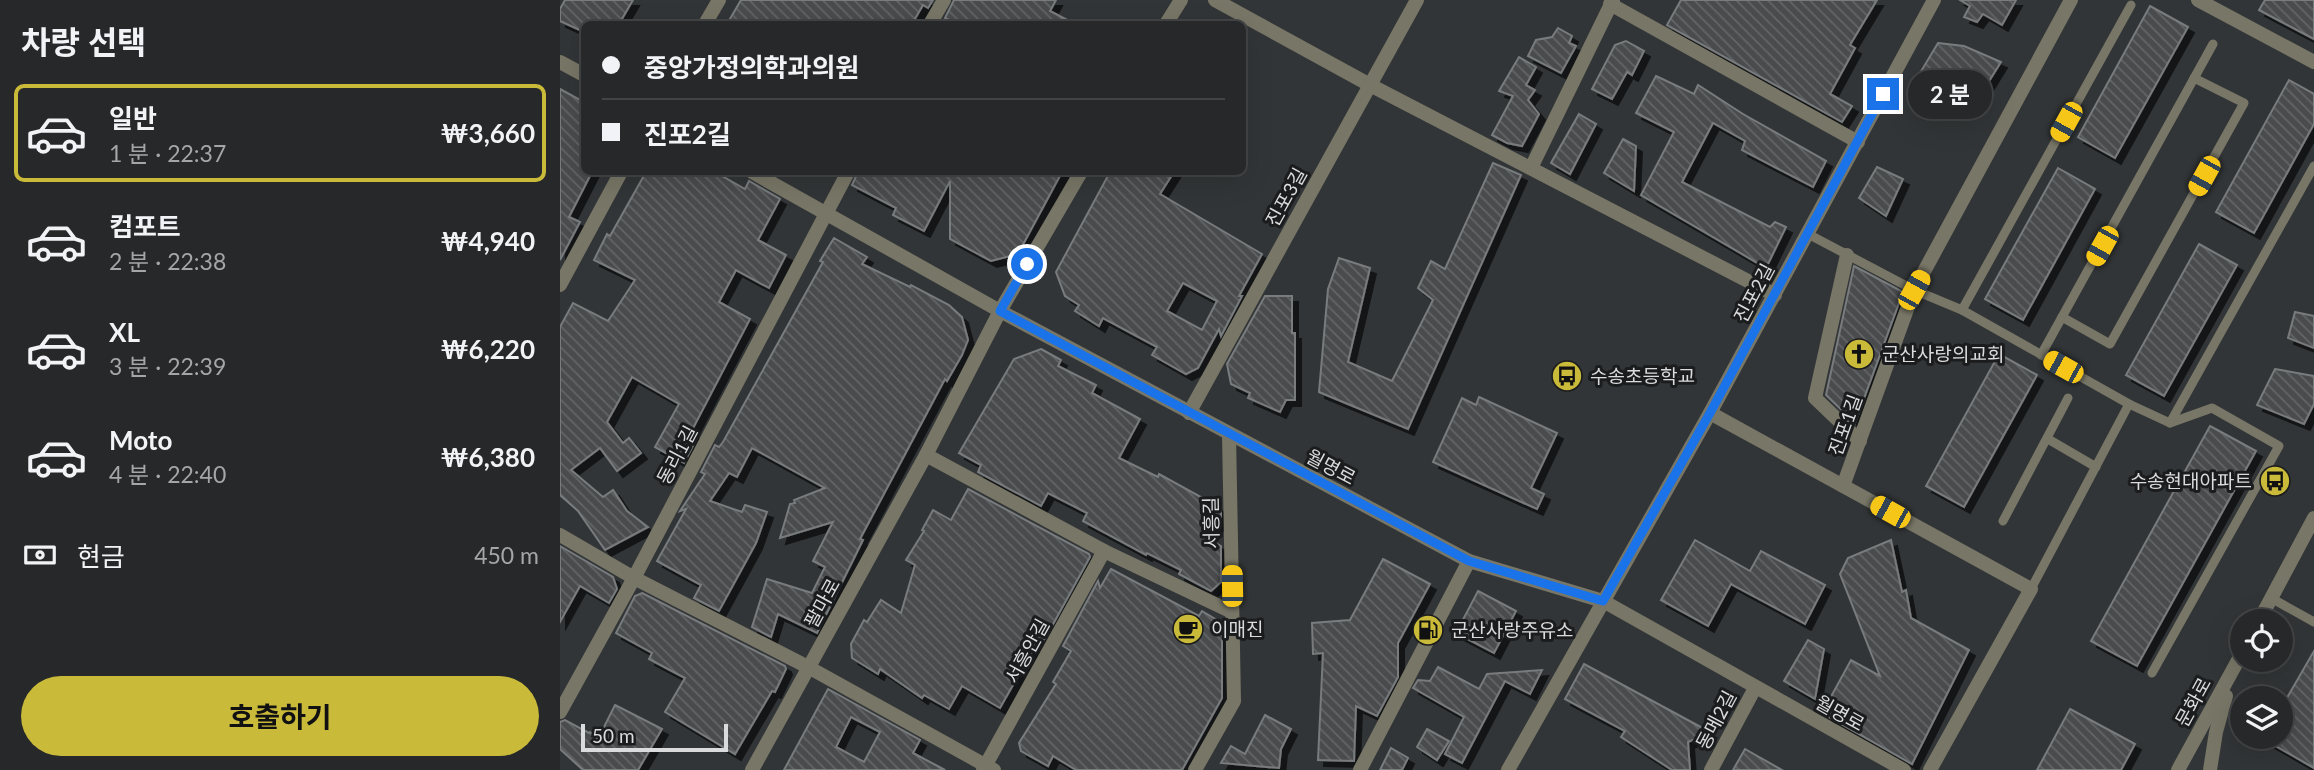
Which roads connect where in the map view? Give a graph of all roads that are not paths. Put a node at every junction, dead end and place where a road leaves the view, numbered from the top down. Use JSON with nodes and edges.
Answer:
{"nodes":[{"id":1,"x":719,"y":0,"type":"edge"},
{"id":2,"x":944,"y":0,"type":"edge"},
{"id":3,"x":1181,"y":0,"type":"edge"},
{"id":4,"x":1215,"y":0,"type":"edge"},
{"id":5,"x":1417,"y":0,"type":"edge"},
{"id":6,"x":1934,"y":0,"type":"edge"},
{"id":7,"x":2071,"y":0,"type":"edge"},
{"id":8,"x":2198,"y":0,"type":"edge"},
{"id":9,"x":1611,"y":2,"type":"edge"},
{"id":10,"x":2131,"y":5,"type":"dead end"},
{"id":11,"x":707,"y":21,"type":"edge"},
{"id":12,"x":932,"y":21,"type":"edge"},
{"id":13,"x":1168,"y":21,"type":"edge"},
{"id":14,"x":2213,"y":44,"type":"dead end"},
{"id":15,"x":560,"y":62,"type":"edge"},
{"id":16,"x":2314,"y":62,"type":"edge"},
{"id":17,"x":581,"y":73,"type":"edge"},
{"id":18,"x":2194,"y":78,"type":"junction"},
{"id":19,"x":1370,"y":85,"type":"junction"},
{"id":20,"x":1858,"y":142,"type":"junction"},
{"id":21,"x":2314,"y":166,"type":"edge"},
{"id":22,"x":1531,"y":168,"type":"junction"},
{"id":23,"x":619,"y":175,"type":"edge"},
{"id":24,"x":757,"y":175,"type":"edge"},
{"id":25,"x":846,"y":175,"type":"edge"},
{"id":26,"x":1079,"y":175,"type":"edge"},
{"id":27,"x":824,"y":214,"type":"junction"},
{"id":28,"x":1808,"y":234,"type":"junction"},
{"id":29,"x":1847,"y":255,"type":"junction"},
{"id":30,"x":560,"y":285,"type":"edge"},
{"id":31,"x":1914,"y":290,"type":"junction"},
{"id":32,"x":1775,"y":295,"type":"junction"},
{"id":33,"x":1962,"y":310,"type":"junction"},
{"id":34,"x":1000,"y":311,"type":"junction"},
{"id":35,"x":2062,"y":317,"type":"junction"},
{"id":36,"x":2041,"y":355,"type":"junction"},
{"id":37,"x":2068,"y":398,"type":"dead end"},
{"id":38,"x":2129,"y":404,"type":"junction"},
{"id":39,"x":1189,"y":413,"type":"junction"},
{"id":40,"x":1710,"y":413,"type":"junction"},
{"id":41,"x":2170,"y":423,"type":"junction"},
{"id":42,"x":1229,"y":434,"type":"junction"},
{"id":43,"x":2048,"y":439,"type":"junction"},
{"id":44,"x":1860,"y":441,"type":"junction"},
{"id":45,"x":926,"y":455,"type":"junction"},
{"id":46,"x":2096,"y":467,"type":"junction"},
{"id":47,"x":1843,"y":486,"type":"junction"},
{"id":48,"x":2314,"y":518,"type":"edge"},
{"id":49,"x":2003,"y":521,"type":"dead end"},
{"id":50,"x":560,"y":535,"type":"edge"},
{"id":51,"x":1104,"y":551,"type":"junction"},
{"id":52,"x":1469,"y":561,"type":"junction"},
{"id":53,"x":634,"y":578,"type":"junction"},
{"id":54,"x":2031,"y":589,"type":"junction"},
{"id":55,"x":2271,"y":598,"type":"junction"},
{"id":56,"x":1603,"y":601,"type":"junction"},
{"id":57,"x":2265,"y":609,"type":"edge"},
{"id":58,"x":1232,"y":612,"type":"junction"},
{"id":59,"x":2314,"y":622,"type":"edge"},
{"id":60,"x":808,"y":667,"type":"junction"},
{"id":61,"x":2231,"y":672,"type":"edge"},
{"id":62,"x":2234,"y":672,"type":"edge"},
{"id":63,"x":2152,"y":673,"type":"dead end"},
{"id":64,"x":1755,"y":688,"type":"junction"},
{"id":65,"x":560,"y":712,"type":"edge"},
{"id":66,"x":988,"y":769,"type":"edge"},
{"id":67,"x":752,"y":770,"type":"edge"},
{"id":68,"x":1195,"y":770,"type":"edge"},
{"id":69,"x":1360,"y":770,"type":"edge"},
{"id":70,"x":1508,"y":770,"type":"edge"},
{"id":71,"x":1711,"y":770,"type":"edge"},
{"id":72,"x":1904,"y":770,"type":"edge"},
{"id":73,"x":1930,"y":770,"type":"edge"},
{"id":74,"x":2178,"y":770,"type":"edge"},
{"id":75,"x":2210,"y":770,"type":"edge"}],
"edges":[{"from":1,"to":11,"type":"street"},
{"from":2,"to":12,"type":"street"},
{"from":3,"to":13,"type":"street"},
{"from":4,"to":19,"type":"street"},
{"from":5,"to":19,"type":"street","name":"진포3길"},
{"from":6,"to":20,"type":"street","name":"진포2길"},
{"from":7,"to":31,"type":"street","name":"진포1길"},
{"from":8,"to":16,"type":"street"},
{"from":9,"to":20,"type":"street"},
{"from":9,"to":22,"type":"street"},
{"from":10,"to":33,"type":"lane"},
{"from":14,"to":18,"type":"lane"},
{"from":15,"to":17,"type":"street"},
{"from":18,"to":35,"type":"lane"},
{"from":18,"to":35,"type":"lane"},
{"from":19,"to":22,"type":"street"},
{"from":19,"to":39,"type":"street","name":"진포3길"},
{"from":20,"to":28,"type":"street","name":"진포2길"},
{"from":21,"to":41,"type":"lane"},
{"from":22,"to":32,"type":"street"},
{"from":23,"to":30,"type":"street"},
{"from":24,"to":27,"type":"street","name":"월명로"},
{"from":25,"to":27,"type":"street","name":"동리1길"},
{"from":26,"to":34,"type":"street","name":"팔마로"},
{"from":27,"to":34,"type":"street","name":"월명로"},
{"from":27,"to":53,"type":"street","name":"동리1길"},
{"from":28,"to":29,"type":"lane"},
{"from":28,"to":32,"type":"street","name":"진포2길"},
{"from":29,"to":31,"type":"lane"},
{"from":29,"to":44,"type":"street"},
{"from":31,"to":33,"type":"lane"},
{"from":31,"to":44,"type":"street","name":"진포1길"},
{"from":32,"to":40,"type":"street","name":"진포2길"},
{"from":33,"to":36,"type":"lane"},
{"from":34,"to":39,"type":"street","name":"월명로"},
{"from":34,"to":45,"type":"street","name":"팔마로"},
{"from":35,"to":36,"type":"lane"},
{"from":36,"to":38,"type":"lane"},
{"from":37,"to":43,"type":"lane"},
{"from":38,"to":41,"type":"lane"},
{"from":38,"to":46,"type":"lane"},
{"from":39,"to":42,"type":"street","name":"월명로"},
{"from":40,"to":47,"type":"street"},
{"from":40,"to":56,"type":"street","name":"진포2길"},
{"from":41,"to":63,"type":"lane"},
{"from":42,"to":52,"type":"street","name":"월명로"},
{"from":42,"to":58,"type":"street","name":"서흥길"},
{"from":43,"to":46,"type":"lane"},
{"from":43,"to":49,"type":"lane"},
{"from":44,"to":47,"type":"street","name":"진포1길"},
{"from":45,"to":51,"type":"street"},
{"from":45,"to":60,"type":"street","name":"팔마로"},
{"from":46,"to":54,"type":"lane"},
{"from":47,"to":54,"type":"street","name":"진포1길"},
{"from":48,"to":55,"type":"street"},
{"from":50,"to":53,"type":"street"},
{"from":51,"to":58,"type":"street"},
{"from":51,"to":66,"type":"street","name":"서흥안길"},
{"from":52,"to":56,"type":"street","name":"월명로"},
{"from":52,"to":69,"type":"street"},
{"from":53,"to":60,"type":"street"},
{"from":53,"to":65,"type":"street","name":"동리1길"},
{"from":54,"to":73,"type":"street"},
{"from":55,"to":57,"type":"street"},
{"from":55,"to":59,"type":"lane"},
{"from":56,"to":64,"type":"street","name":"월명로"},
{"from":56,"to":70,"type":"street","name":"진포2길"},
{"from":58,"to":68,"type":"street","name":"서흥길"},
{"from":60,"to":66,"type":"street"},
{"from":60,"to":67,"type":"street","name":"팔마로"},
{"from":61,"to":74,"type":"street","name":"문화로"},
{"from":62,"to":75,"type":"street"},
{"from":64,"to":71,"type":"street","name":"동메2길"},
{"from":64,"to":72,"type":"street","name":"월명로"}]}
